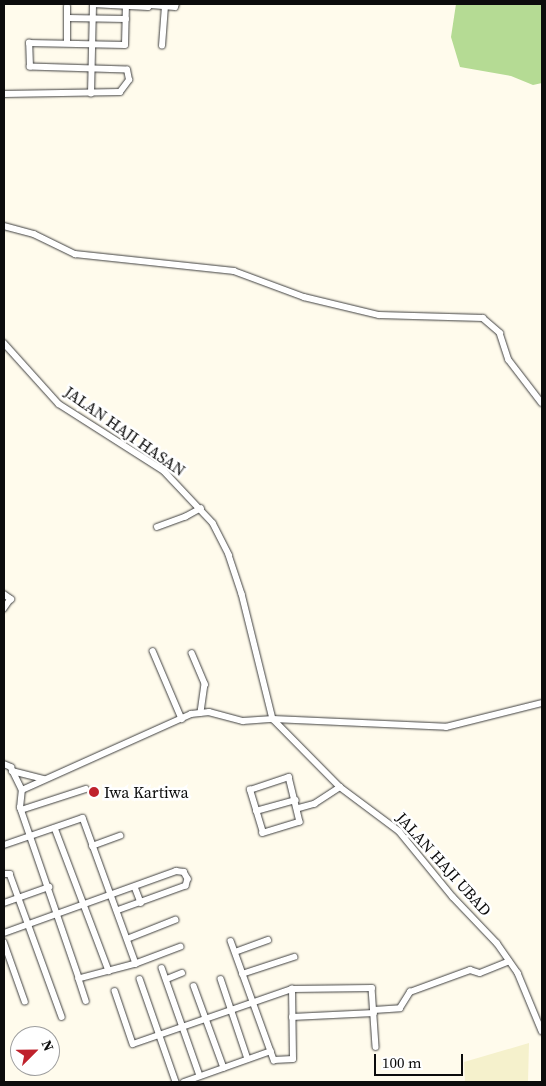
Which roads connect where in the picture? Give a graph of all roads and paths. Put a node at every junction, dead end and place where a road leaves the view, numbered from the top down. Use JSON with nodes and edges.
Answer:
{"nodes":[{"id":1,"x":176,"y":4,"type":"edge"},
{"id":2,"x":93,"y":5,"type":"edge"},
{"id":3,"x":126,"y":5,"type":"junction"},
{"id":4,"x":151,"y":5,"type":"edge"},
{"id":5,"x":165,"y":6,"type":"junction"},
{"id":6,"x":67,"y":7,"type":"dead end"},
{"id":7,"x":68,"y":18,"type":"junction"},
{"id":8,"x":93,"y":18,"type":"junction"},
{"id":9,"x":126,"y":19,"type":"junction"},
{"id":10,"x":67,"y":43,"type":"junction"},
{"id":11,"x":92,"y":44,"type":"junction"},
{"id":12,"x":162,"y":46,"type":"dead end"},
{"id":13,"x":92,"y":69,"type":"junction"},
{"id":14,"x":4,"y":94,"type":"edge"},
{"id":15,"x":91,"y":94,"type":"junction"},
{"id":16,"x":4,"y":226,"type":"edge"},
{"id":17,"x":4,"y":343,"type":"edge"},
{"id":18,"x":542,"y":403,"type":"edge"},
{"id":19,"x":200,"y":508,"type":"junction"},
{"id":20,"x":157,"y":527,"type":"dead end"},
{"id":21,"x":4,"y":594,"type":"edge"},
{"id":22,"x":4,"y":609,"type":"edge"},
{"id":23,"x":153,"y":652,"type":"dead end"},
{"id":24,"x":192,"y":653,"type":"dead end"},
{"id":25,"x":542,"y":703,"type":"edge"},
{"id":26,"x":201,"y":713,"type":"junction"},
{"id":27,"x":182,"y":719,"type":"junction"},
{"id":28,"x":273,"y":719,"type":"junction"},
{"id":29,"x":4,"y":764,"type":"edge"},
{"id":30,"x":12,"y":771,"type":"junction"},
{"id":31,"x":44,"y":779,"type":"junction"},
{"id":32,"x":340,"y":787,"type":"junction"},
{"id":33,"x":86,"y":789,"type":"dead end"},
{"id":34,"x":22,"y":790,"type":"junction"},
{"id":35,"x":296,"y":800,"type":"junction"},
{"id":36,"x":298,"y":808,"type":"junction"},
{"id":37,"x":21,"y":810,"type":"junction"},
{"id":38,"x":256,"y":810,"type":"junction"},
{"id":39,"x":55,"y":828,"type":"junction"},
{"id":40,"x":31,"y":836,"type":"junction"},
{"id":41,"x":120,"y":836,"type":"dead end"},
{"id":42,"x":4,"y":845,"type":"edge"},
{"id":43,"x":92,"y":846,"type":"junction"},
{"id":44,"x":4,"y":874,"type":"edge"},
{"id":45,"x":49,"y":887,"type":"junction"},
{"id":46,"x":135,"y":887,"type":"junction"},
{"id":47,"x":111,"y":896,"type":"junction"},
{"id":48,"x":18,"y":898,"type":"junction"},
{"id":49,"x":4,"y":903,"type":"edge"},
{"id":50,"x":141,"y":903,"type":"junction"},
{"id":51,"x":84,"y":905,"type":"junction"},
{"id":52,"x":117,"y":912,"type":"junction"},
{"id":53,"x":58,"y":914,"type":"junction"},
{"id":54,"x":175,"y":920,"type":"dead end"},
{"id":55,"x":28,"y":925,"type":"junction"},
{"id":56,"x":4,"y":933,"type":"edge"},
{"id":57,"x":127,"y":939,"type":"junction"},
{"id":58,"x":268,"y":940,"type":"dead end"},
{"id":59,"x":231,"y":941,"type":"dead end"},
{"id":60,"x":4,"y":942,"type":"edge"},
{"id":61,"x":181,"y":947,"type":"dead end"},
{"id":62,"x":235,"y":952,"type":"junction"},
{"id":63,"x":294,"y":957,"type":"dead end"},
{"id":64,"x":509,"y":961,"type":"junction"},
{"id":65,"x":136,"y":964,"type":"junction"},
{"id":66,"x":162,"y":968,"type":"dead end"},
{"id":67,"x":109,"y":971,"type":"junction"},
{"id":68,"x":182,"y":973,"type":"dead end"},
{"id":69,"x":242,"y":974,"type":"junction"},
{"id":70,"x":79,"y":978,"type":"junction"},
{"id":71,"x":140,"y":979,"type":"dead end"},
{"id":72,"x":221,"y":979,"type":"dead end"},
{"id":73,"x":167,"y":980,"type":"junction"},
{"id":74,"x":194,"y":986,"type":"dead end"},
{"id":75,"x":292,"y":989,"type":"junction"},
{"id":76,"x":115,"y":991,"type":"dead end"},
{"id":77,"x":25,"y":1001,"type":"dead end"},
{"id":78,"x":86,"y":1001,"type":"dead end"},
{"id":79,"x":252,"y":1001,"type":"junction"},
{"id":80,"x":230,"y":1009,"type":"junction"},
{"id":81,"x":374,"y":1011,"type":"junction"},
{"id":82,"x":292,"y":1016,"type":"junction"},
{"id":83,"x":62,"y":1017,"type":"dead end"},
{"id":84,"x":206,"y":1017,"type":"junction"},
{"id":85,"x":182,"y":1025,"type":"junction"},
{"id":86,"x":542,"y":1030,"type":"edge"},
{"id":87,"x":157,"y":1034,"type":"junction"},
{"id":88,"x":376,"y":1047,"type":"dead end"},
{"id":89,"x":271,"y":1051,"type":"junction"},
{"id":90,"x":248,"y":1059,"type":"junction"},
{"id":91,"x":224,"y":1068,"type":"junction"},
{"id":92,"x":200,"y":1076,"type":"junction"},
{"id":93,"x":176,"y":1082,"type":"edge"},
{"id":94,"x":184,"y":1082,"type":"edge"}],
"edges":[{"from":1,"to":5,"type":"street"},
{"from":2,"to":3,"type":"street"},
{"from":2,"to":8,"type":"street"},
{"from":3,"to":4,"type":"street"},
{"from":3,"to":9,"type":"street"},
{"from":4,"to":5,"type":"street"},
{"from":5,"to":12,"type":"street"},
{"from":6,"to":7,"type":"street"},
{"from":7,"to":8,"type":"street"},
{"from":7,"to":10,"type":"street"},
{"from":8,"to":9,"type":"street"},
{"from":8,"to":11,"type":"street"},
{"from":9,"to":11,"type":"street"},
{"from":10,"to":11,"type":"street"},
{"from":10,"to":13,"type":"street"},
{"from":11,"to":13,"type":"street"},
{"from":13,"to":15,"type":"street"},
{"from":13,"to":15,"type":"street"},
{"from":14,"to":15,"type":"street"},
{"from":16,"to":18,"type":"street"},
{"from":17,"to":19,"type":"street","name":"JALAN HAJI HASAN"},
{"from":19,"to":20,"type":"street"},
{"from":19,"to":28,"type":"street","name":"JALAN HAJI HASAN"},
{"from":21,"to":22,"type":"street"},
{"from":23,"to":27,"type":"street"},
{"from":24,"to":26,"type":"street"},
{"from":25,"to":28,"type":"street"},
{"from":26,"to":27,"type":"street"},
{"from":26,"to":28,"type":"street"},
{"from":27,"to":31,"type":"street"},
{"from":28,"to":32,"type":"street","name":"JALAN HAJI UBAD"},
{"from":29,"to":30,"type":"street"},
{"from":30,"to":31,"type":"street"},
{"from":30,"to":34,"type":"street"},
{"from":31,"to":34,"type":"street"},
{"from":32,"to":36,"type":"street"},
{"from":32,"to":64,"type":"street","name":"JALAN HAJI UBAD"},
{"from":33,"to":37,"type":"street"},
{"from":34,"to":37,"type":"street"},
{"from":35,"to":36,"type":"street"},
{"from":35,"to":38,"type":"street"},
{"from":35,"to":38,"type":"street"},
{"from":36,"to":38,"type":"street"},
{"from":37,"to":40,"type":"street"},
{"from":39,"to":40,"type":"street"},
{"from":39,"to":43,"type":"street"},
{"from":39,"to":51,"type":"street"},
{"from":40,"to":42,"type":"street"},
{"from":40,"to":45,"type":"street"},
{"from":41,"to":43,"type":"street"},
{"from":43,"to":47,"type":"street"},
{"from":44,"to":48,"type":"street"},
{"from":45,"to":48,"type":"street"},
{"from":45,"to":53,"type":"street"},
{"from":46,"to":47,"type":"street"},
{"from":46,"to":50,"type":"street"},
{"from":46,"to":50,"type":"street"},
{"from":47,"to":51,"type":"street"},
{"from":47,"to":52,"type":"street"},
{"from":48,"to":49,"type":"street"},
{"from":48,"to":55,"type":"street"},
{"from":50,"to":52,"type":"street"},
{"from":51,"to":53,"type":"street"},
{"from":51,"to":67,"type":"street"},
{"from":52,"to":57,"type":"street"},
{"from":53,"to":55,"type":"street"},
{"from":53,"to":70,"type":"street"},
{"from":54,"to":57,"type":"street"},
{"from":55,"to":56,"type":"street"},
{"from":55,"to":83,"type":"street"},
{"from":57,"to":65,"type":"street"},
{"from":58,"to":62,"type":"street"},
{"from":59,"to":62,"type":"street"},
{"from":60,"to":77,"type":"street"},
{"from":61,"to":65,"type":"street"},
{"from":62,"to":69,"type":"street"},
{"from":63,"to":69,"type":"street"},
{"from":64,"to":81,"type":"street"},
{"from":64,"to":86,"type":"street","name":"JALAN HAJI UBAD"},
{"from":65,"to":67,"type":"street"},
{"from":66,"to":73,"type":"street"},
{"from":67,"to":70,"type":"street"},
{"from":68,"to":73,"type":"street"},
{"from":69,"to":79,"type":"street"},
{"from":70,"to":78,"type":"street"},
{"from":71,"to":87,"type":"street"},
{"from":72,"to":80,"type":"street"},
{"from":73,"to":85,"type":"street"},
{"from":74,"to":84,"type":"street"},
{"from":75,"to":79,"type":"street"},
{"from":75,"to":81,"type":"street"},
{"from":75,"to":82,"type":"street"},
{"from":76,"to":87,"type":"street"},
{"from":79,"to":80,"type":"street"},
{"from":79,"to":89,"type":"street"},
{"from":80,"to":84,"type":"street"},
{"from":80,"to":90,"type":"street"},
{"from":81,"to":82,"type":"street"},
{"from":81,"to":88,"type":"street"},
{"from":82,"to":89,"type":"street"},
{"from":84,"to":85,"type":"street"},
{"from":84,"to":91,"type":"street"},
{"from":85,"to":87,"type":"street"},
{"from":85,"to":92,"type":"street"},
{"from":87,"to":93,"type":"street"},
{"from":89,"to":90,"type":"street"},
{"from":90,"to":91,"type":"street"},
{"from":91,"to":92,"type":"street"},
{"from":92,"to":94,"type":"street"}]}
